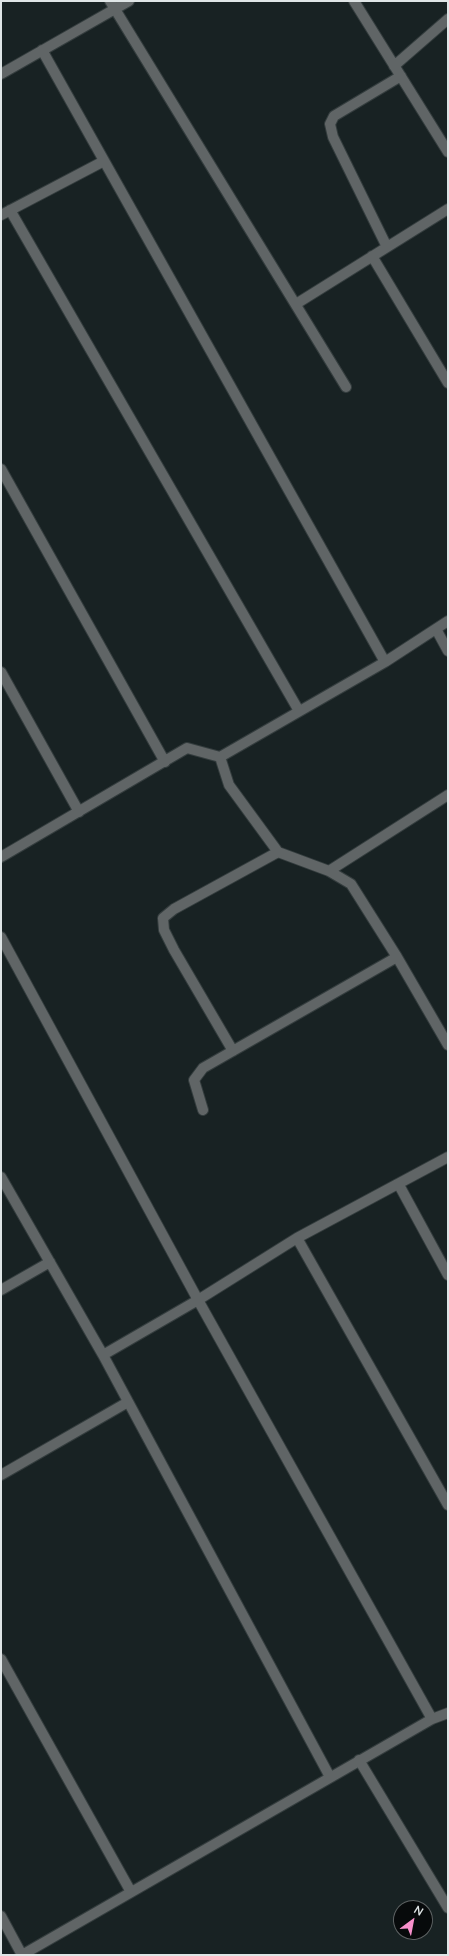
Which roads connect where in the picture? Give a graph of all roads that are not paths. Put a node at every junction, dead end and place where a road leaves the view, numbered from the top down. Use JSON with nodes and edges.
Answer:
{"nodes":[{"id":1,"x":129,"y":1,"type":"edge"},
{"id":2,"x":354,"y":1,"type":"edge"},
{"id":3,"x":112,"y":5,"type":"edge"},
{"id":4,"x":448,"y":19,"type":"edge"},
{"id":5,"x":42,"y":50,"type":"junction"},
{"id":6,"x":394,"y":66,"type":"junction"},
{"id":7,"x":1,"y":74,"type":"edge"},
{"id":8,"x":401,"y":76,"type":"junction"},
{"id":9,"x":448,"y":152,"type":"edge"},
{"id":10,"x":104,"y":161,"type":"junction"},
{"id":11,"x":448,"y":209,"type":"edge"},
{"id":12,"x":10,"y":210,"type":"junction"},
{"id":13,"x":1,"y":215,"type":"edge"},
{"id":14,"x":387,"y":247,"type":"junction"},
{"id":15,"x":372,"y":256,"type":"junction"},
{"id":16,"x":296,"y":304,"type":"junction"},
{"id":17,"x":448,"y":383,"type":"edge"},
{"id":18,"x":346,"y":387,"type":"dead end"},
{"id":19,"x":1,"y":470,"type":"edge"},
{"id":20,"x":448,"y":621,"type":"edge"},
{"id":21,"x":436,"y":629,"type":"junction"},
{"id":22,"x":448,"y":651,"type":"edge"},
{"id":23,"x":385,"y":662,"type":"junction"},
{"id":24,"x":1,"y":672,"type":"edge"},
{"id":25,"x":299,"y":711,"type":"junction"},
{"id":26,"x":220,"y":757,"type":"junction"},
{"id":27,"x":165,"y":762,"type":"junction"},
{"id":28,"x":448,"y":795,"type":"edge"},
{"id":29,"x":79,"y":812,"type":"junction"},
{"id":30,"x":278,"y":852,"type":"junction"},
{"id":31,"x":1,"y":857,"type":"edge"},
{"id":32,"x":329,"y":871,"type":"junction"},
{"id":33,"x":1,"y":937,"type":"edge"},
{"id":34,"x":397,"y":957,"type":"junction"},
{"id":35,"x":448,"y":1045,"type":"edge"},
{"id":36,"x":233,"y":1051,"type":"junction"},
{"id":37,"x":203,"y":1110,"type":"dead end"},
{"id":38,"x":448,"y":1157,"type":"edge"},
{"id":39,"x":1,"y":1177,"type":"edge"},
{"id":40,"x":399,"y":1185,"type":"junction"},
{"id":41,"x":297,"y":1238,"type":"junction"},
{"id":42,"x":50,"y":1262,"type":"junction"},
{"id":43,"x":448,"y":1275,"type":"edge"},
{"id":44,"x":1,"y":1290,"type":"edge"},
{"id":45,"x":198,"y":1300,"type":"junction"},
{"id":46,"x":103,"y":1355,"type":"junction"},
{"id":47,"x":128,"y":1402,"type":"junction"},
{"id":48,"x":1,"y":1475,"type":"edge"},
{"id":49,"x":448,"y":1505,"type":"edge"},
{"id":50,"x":1,"y":1659,"type":"edge"},
{"id":51,"x":448,"y":1713,"type":"edge"},
{"id":52,"x":432,"y":1719,"type":"junction"},
{"id":53,"x":359,"y":1760,"type":"junction"},
{"id":54,"x":330,"y":1777,"type":"junction"},
{"id":55,"x":131,"y":1892,"type":"junction"},
{"id":56,"x":448,"y":1908,"type":"edge"},
{"id":57,"x":1,"y":1916,"type":"edge"},
{"id":58,"x":22,"y":1955,"type":"edge"}],
"edges":[{"from":1,"to":3,"type":"street"},
{"from":2,"to":6,"type":"street"},
{"from":3,"to":5,"type":"street"},
{"from":3,"to":16,"type":"street"},
{"from":4,"to":6,"type":"street"},
{"from":5,"to":7,"type":"street"},
{"from":5,"to":10,"type":"street"},
{"from":6,"to":8,"type":"street"},
{"from":8,"to":9,"type":"street"},
{"from":8,"to":14,"type":"street"},
{"from":10,"to":12,"type":"street"},
{"from":10,"to":23,"type":"street"},
{"from":11,"to":14,"type":"street"},
{"from":12,"to":13,"type":"street"},
{"from":12,"to":25,"type":"street"},
{"from":14,"to":15,"type":"street"},
{"from":15,"to":16,"type":"street"},
{"from":15,"to":17,"type":"street"},
{"from":16,"to":18,"type":"street"},
{"from":19,"to":27,"type":"street"},
{"from":20,"to":21,"type":"street"},
{"from":21,"to":22,"type":"street"},
{"from":21,"to":23,"type":"street"},
{"from":23,"to":25,"type":"street"},
{"from":24,"to":29,"type":"street"},
{"from":25,"to":26,"type":"street"},
{"from":26,"to":27,"type":"street"},
{"from":26,"to":30,"type":"street"},
{"from":27,"to":29,"type":"street"},
{"from":28,"to":32,"type":"street"},
{"from":29,"to":31,"type":"street"},
{"from":30,"to":32,"type":"street"},
{"from":30,"to":36,"type":"street"},
{"from":32,"to":34,"type":"street"},
{"from":33,"to":45,"type":"street"},
{"from":34,"to":35,"type":"street"},
{"from":34,"to":36,"type":"street"},
{"from":36,"to":37,"type":"street"},
{"from":38,"to":40,"type":"street"},
{"from":39,"to":42,"type":"street"},
{"from":40,"to":41,"type":"street"},
{"from":40,"to":43,"type":"street"},
{"from":41,"to":45,"type":"street"},
{"from":41,"to":49,"type":"street"},
{"from":42,"to":44,"type":"street"},
{"from":42,"to":46,"type":"street"},
{"from":45,"to":46,"type":"street"},
{"from":45,"to":52,"type":"street"},
{"from":46,"to":47,"type":"street"},
{"from":47,"to":48,"type":"street"},
{"from":47,"to":54,"type":"street"},
{"from":50,"to":55,"type":"street"},
{"from":51,"to":52,"type":"street"},
{"from":52,"to":53,"type":"street"},
{"from":53,"to":54,"type":"street"},
{"from":53,"to":56,"type":"street"},
{"from":54,"to":55,"type":"street"},
{"from":55,"to":58,"type":"street"},
{"from":57,"to":58,"type":"street"}]}
